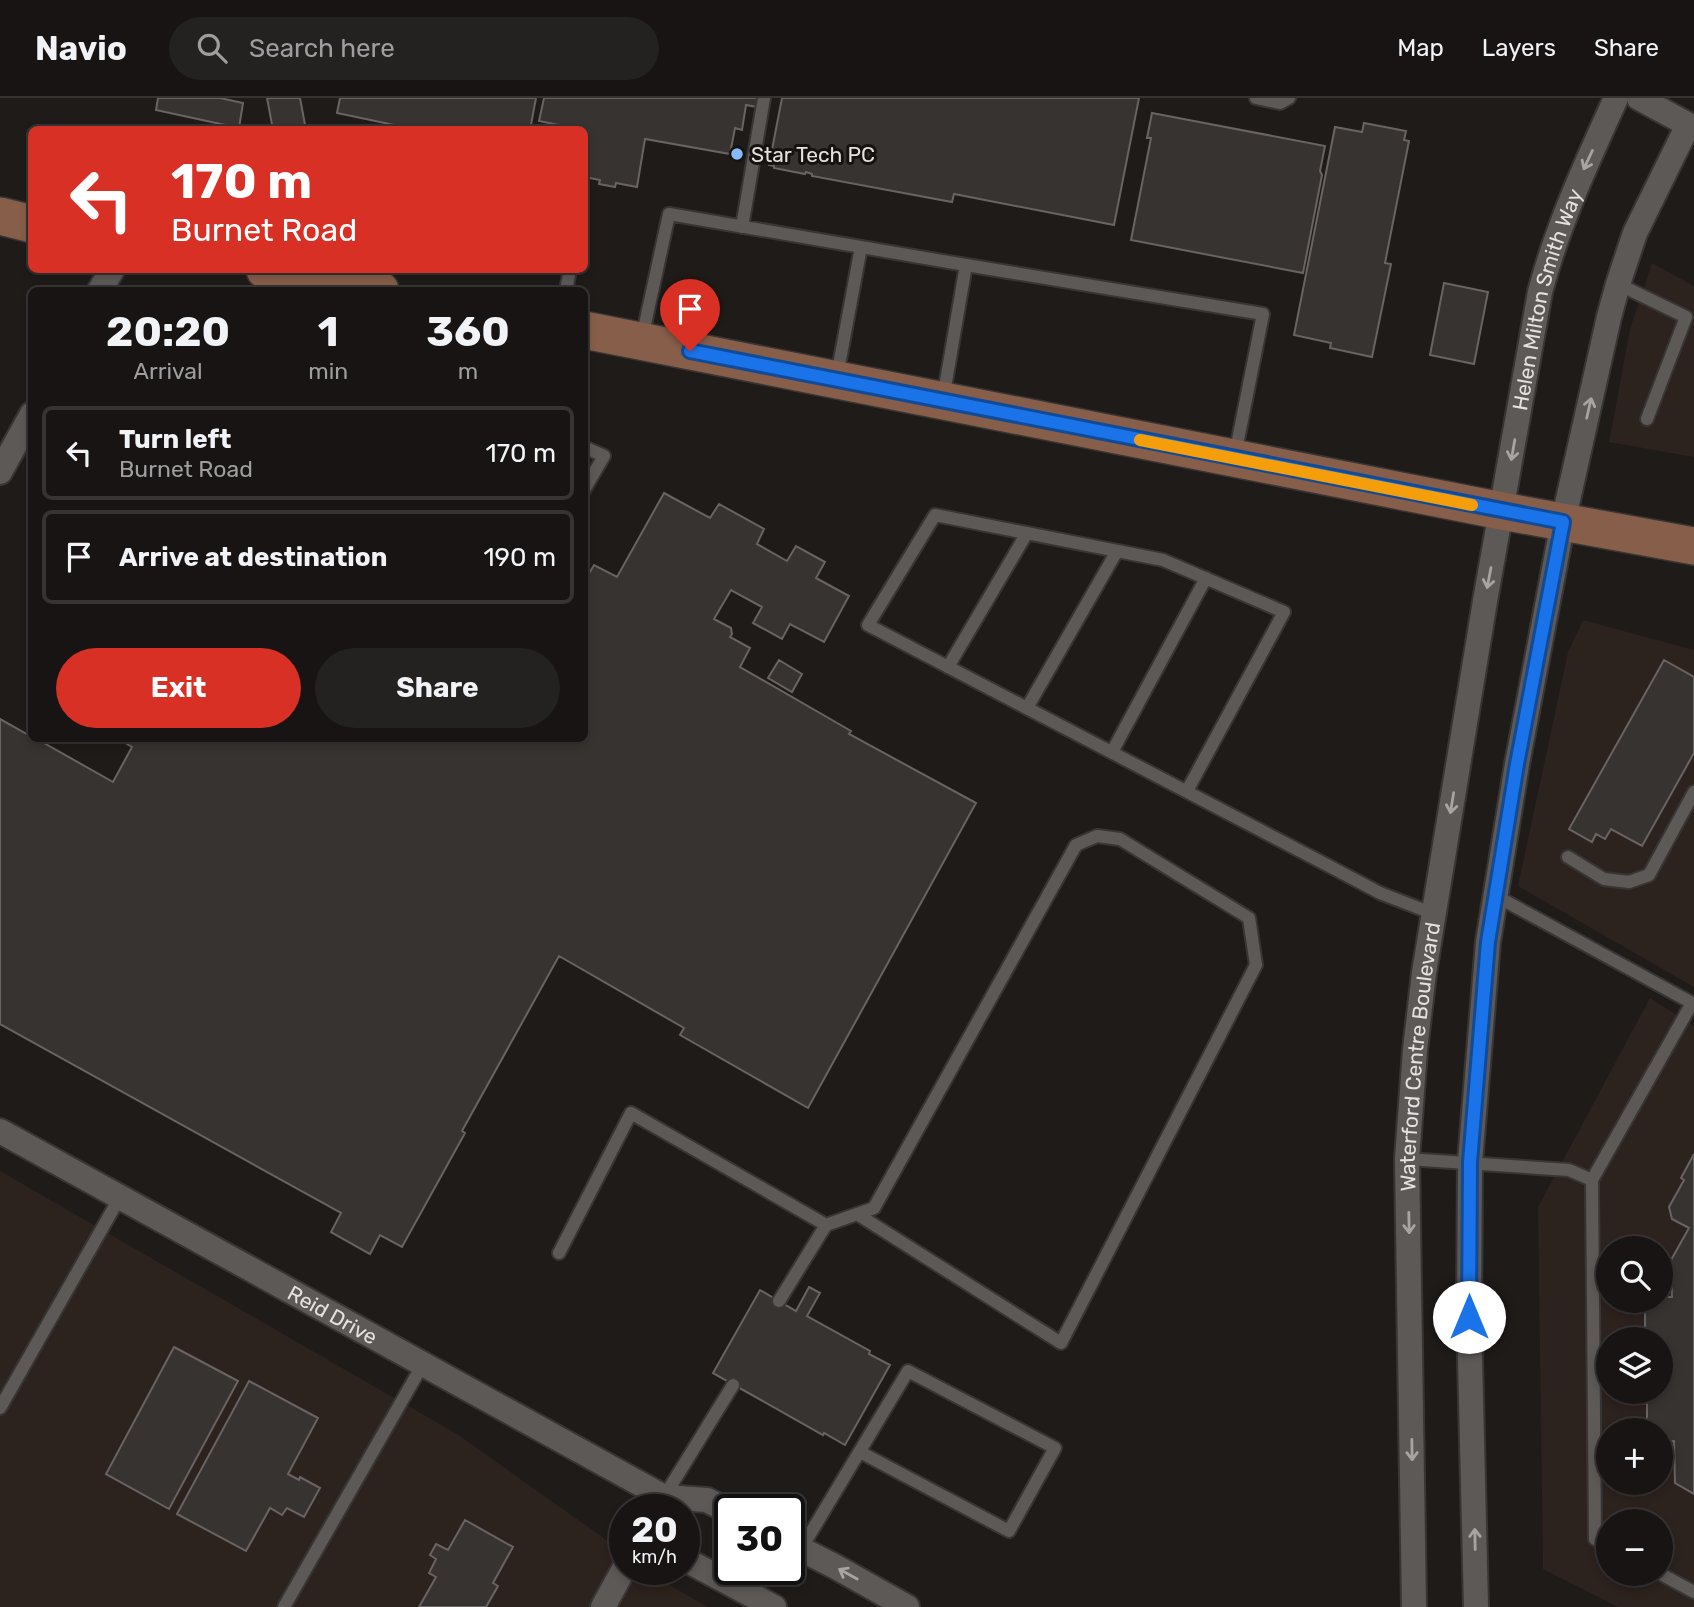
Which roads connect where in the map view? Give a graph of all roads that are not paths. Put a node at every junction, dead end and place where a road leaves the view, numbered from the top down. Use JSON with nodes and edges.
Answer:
{"nodes":[{"id":1,"x":764,"y":98,"type":"edge"},
{"id":2,"x":1256,"y":98,"type":"edge"},
{"id":3,"x":1289,"y":98,"type":"edge"},
{"id":4,"x":1616,"y":98,"type":"edge"},
{"id":5,"x":1639,"y":98,"type":"edge"},
{"id":6,"x":1692,"y":122,"type":"edge"},
{"id":7,"x":0,"y":216,"type":"edge"},
{"id":8,"x":28,"y":222,"type":"edge"},
{"id":9,"x":742,"y":227,"type":"junction"},
{"id":10,"x":861,"y":247,"type":"junction"},
{"id":11,"x":966,"y":265,"type":"junction"},
{"id":12,"x":282,"y":273,"type":"edge"},
{"id":13,"x":1618,"y":284,"type":"junction"},
{"id":14,"x":363,"y":287,"type":"edge"},
{"id":15,"x":588,"y":331,"type":"edge"},
{"id":16,"x":642,"y":341,"type":"junction"},
{"id":17,"x":836,"y":380,"type":"junction"},
{"id":18,"x":943,"y":401,"type":"junction"},
{"id":19,"x":1647,"y":419,"type":"dead end"},
{"id":20,"x":28,"y":421,"type":"edge"},
{"id":21,"x":588,"y":449,"type":"edge"},
{"id":22,"x":1234,"y":458,"type":"junction"},
{"id":23,"x":0,"y":472,"type":"edge"},
{"id":24,"x":588,"y":483,"type":"edge"},
{"id":25,"x":1502,"y":511,"type":"junction"},
{"id":26,"x":1563,"y":522,"type":"junction"},
{"id":27,"x":1027,"y":533,"type":"junction"},
{"id":28,"x":1694,"y":546,"type":"edge"},
{"id":29,"x":1117,"y":551,"type":"junction"},
{"id":30,"x":1206,"y":578,"type":"junction"},
{"id":31,"x":948,"y":667,"type":"junction"},
{"id":32,"x":1027,"y":708,"type":"junction"},
{"id":33,"x":1111,"y":752,"type":"junction"},
{"id":34,"x":1188,"y":792,"type":"junction"},
{"id":35,"x":1694,"y":792,"type":"edge"},
{"id":36,"x":1568,"y":857,"type":"dead end"},
{"id":37,"x":1496,"y":896,"type":"junction"},
{"id":38,"x":1434,"y":915,"type":"junction"},
{"id":39,"x":1693,"y":1004,"type":"edge"},
{"id":40,"x":3,"y":1138,"type":"edge"},
{"id":41,"x":1407,"y":1159,"type":"junction"},
{"id":42,"x":1470,"y":1162,"type":"junction"},
{"id":43,"x":1592,"y":1180,"type":"junction"},
{"id":44,"x":120,"y":1197,"type":"junction"},
{"id":45,"x":857,"y":1214,"type":"junction"},
{"id":46,"x":826,"y":1225,"type":"junction"},
{"id":47,"x":559,"y":1253,"type":"dead end"},
{"id":48,"x":779,"y":1301,"type":"dead end"},
{"id":49,"x":423,"y":1364,"type":"junction"},
{"id":50,"x":733,"y":1385,"type":"dead end"},
{"id":51,"x":0,"y":1408,"type":"edge"},
{"id":52,"x":860,"y":1452,"type":"junction"},
{"id":53,"x":643,"y":1494,"type":"edge"},
{"id":54,"x":670,"y":1494,"type":"edge"},
{"id":55,"x":805,"y":1532,"type":"edge"},
{"id":56,"x":1596,"y":1540,"type":"edge"},
{"id":57,"x":805,"y":1551,"type":"edge"},
{"id":58,"x":700,"y":1568,"type":"edge"},
{"id":59,"x":1673,"y":1581,"type":"edge"},
{"id":60,"x":615,"y":1585,"type":"edge"},
{"id":61,"x":1694,"y":1592,"type":"edge"},
{"id":62,"x":284,"y":1607,"type":"edge"},
{"id":63,"x":603,"y":1607,"type":"edge"},
{"id":64,"x":774,"y":1607,"type":"edge"},
{"id":65,"x":907,"y":1607,"type":"edge"},
{"id":66,"x":1414,"y":1607,"type":"edge"},
{"id":67,"x":1476,"y":1607,"type":"edge"}],
"edges":[{"from":1,"to":9,"type":"lane"},
{"from":2,"to":3,"type":"lane"},
{"from":4,"to":25,"type":"street","name":"Helen Milton Smith Way","one_way":true},
{"from":5,"to":6,"type":"street"},
{"from":6,"to":13,"type":"street"},
{"from":7,"to":8,"type":"main road"},
{"from":9,"to":10,"type":"lane"},
{"from":9,"to":16,"type":"lane"},
{"from":10,"to":11,"type":"lane"},
{"from":10,"to":17,"type":"lane"},
{"from":11,"to":18,"type":"lane"},
{"from":11,"to":22,"type":"lane"},
{"from":12,"to":14,"type":"main road"},
{"from":13,"to":19,"type":"lane"},
{"from":26,"to":13,"type":"street","one_way":true},
{"from":15,"to":16,"type":"main road"},
{"from":16,"to":17,"type":"main road"},
{"from":17,"to":18,"type":"main road"},
{"from":18,"to":22,"type":"main road"},
{"from":20,"to":23,"type":"street"},
{"from":21,"to":24,"type":"lane"},
{"from":22,"to":25,"type":"main road"},
{"from":25,"to":26,"type":"main road"},
{"from":25,"to":38,"type":"street","name":"Waterford Centre Boulevard","one_way":true},
{"from":26,"to":28,"type":"main road"},
{"from":26,"to":37,"type":"street"},
{"from":27,"to":29,"type":"lane"},
{"from":27,"to":31,"type":"lane"},
{"from":27,"to":31,"type":"lane"},
{"from":29,"to":30,"type":"lane"},
{"from":29,"to":32,"type":"lane"},
{"from":30,"to":33,"type":"lane"},
{"from":30,"to":34,"type":"lane"},
{"from":31,"to":32,"type":"lane"},
{"from":32,"to":33,"type":"lane"},
{"from":33,"to":34,"type":"lane"},
{"from":34,"to":38,"type":"lane"},
{"from":35,"to":36,"type":"lane"},
{"from":37,"to":39,"type":"lane"},
{"from":37,"to":42,"type":"street"},
{"from":38,"to":41,"type":"street","name":"Waterford Centre Boulevard"},
{"from":39,"to":43,"type":"lane"},
{"from":40,"to":44,"type":"street","name":"Reid Drive"},
{"from":41,"to":42,"type":"lane"},
{"from":41,"to":66,"type":"street","name":"Waterford Centre Boulevard","one_way":true},
{"from":42,"to":43,"type":"lane"},
{"from":67,"to":42,"type":"street","one_way":true},
{"from":43,"to":56,"type":"lane"},
{"from":44,"to":49,"type":"street","name":"Reid Drive"},
{"from":44,"to":51,"type":"lane"},
{"from":45,"to":45,"type":"lane"},
{"from":45,"to":46,"type":"lane"},
{"from":46,"to":47,"type":"lane"},
{"from":46,"to":48,"type":"lane"},
{"from":49,"to":53,"type":"street","name":"Reid Drive"},
{"from":49,"to":62,"type":"lane"},
{"from":50,"to":54,"type":"lane"},
{"from":52,"to":52,"type":"lane"},
{"from":52,"to":55,"type":"lane"},
{"from":65,"to":57,"type":"street","one_way":true},
{"from":58,"to":64,"type":"street"},
{"from":59,"to":61,"type":"lane"},
{"from":60,"to":63,"type":"street"}]}
